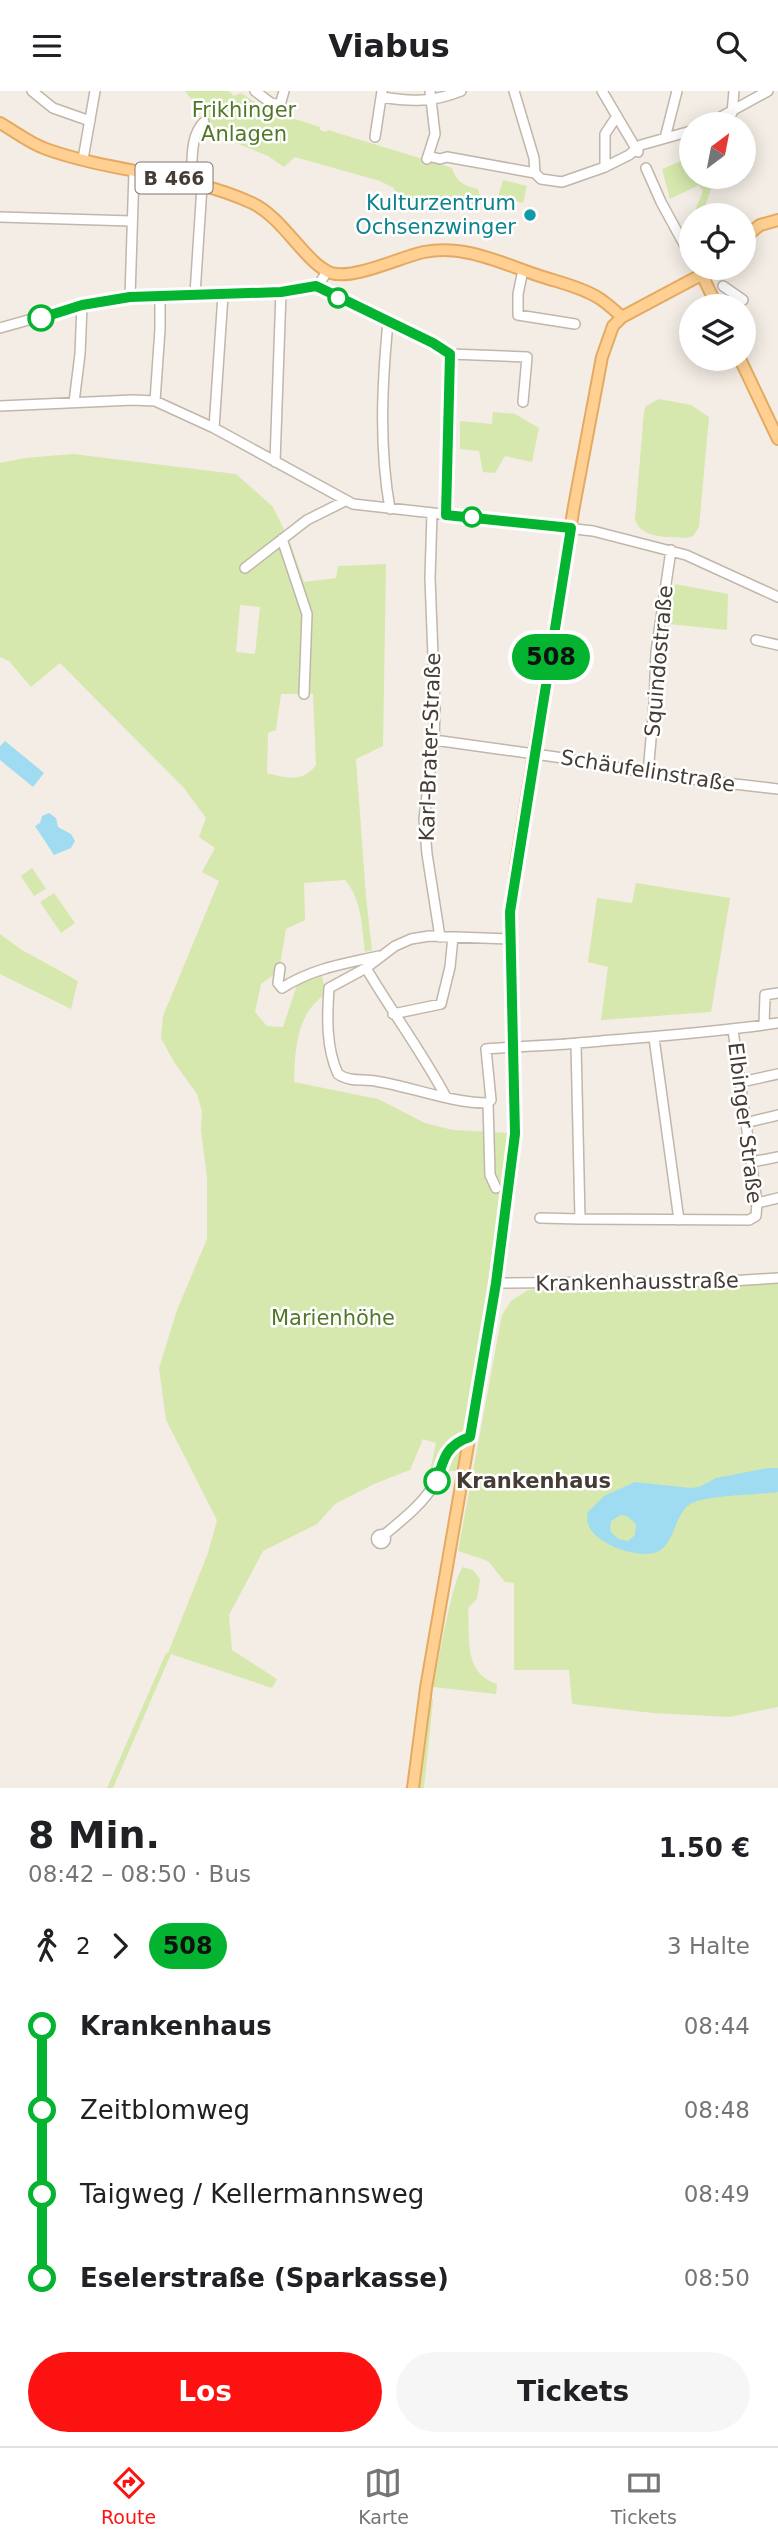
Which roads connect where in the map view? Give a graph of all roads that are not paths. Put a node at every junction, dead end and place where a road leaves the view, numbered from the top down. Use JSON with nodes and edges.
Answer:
{"nodes":[{"id":1,"x":32,"y":91,"type":"edge"},
{"id":2,"x":95,"y":91,"type":"edge"},
{"id":3,"x":254,"y":91,"type":"edge"},
{"id":4,"x":284,"y":91,"type":"edge"},
{"id":5,"x":461,"y":91,"type":"edge"},
{"id":6,"x":514,"y":91,"type":"edge"},
{"id":7,"x":602,"y":91,"type":"edge"},
{"id":8,"x":677,"y":91,"type":"edge"},
{"id":9,"x":734,"y":91,"type":"edge"},
{"id":10,"x":768,"y":91,"type":"edge"},
{"id":11,"x":382,"y":94,"type":"edge"},
{"id":12,"x":431,"y":96,"type":"edge"},
{"id":13,"x":732,"y":112,"type":"edge"},
{"id":14,"x":734,"y":112,"type":"edge"},
{"id":15,"x":617,"y":116,"type":"junction"},
{"id":16,"x":90,"y":121,"type":"junction"},
{"id":17,"x":204,"y":122,"type":"dead end"},
{"id":18,"x":0,"y":123,"type":"edge"},
{"id":19,"x":679,"y":134,"type":"edge"},
{"id":20,"x":375,"y":137,"type":"dead end"},
{"id":21,"x":665,"y":138,"type":"junction"},
{"id":22,"x":637,"y":150,"type":"junction"},
{"id":23,"x":83,"y":159,"type":"junction"},
{"id":24,"x":605,"y":167,"type":"junction"},
{"id":25,"x":646,"y":168,"type":"dead end"},
{"id":26,"x":134,"y":171,"type":"junction"},
{"id":27,"x":535,"y":173,"type":"junction"},
{"id":28,"x":196,"y":184,"type":"junction"},
{"id":29,"x":0,"y":217,"type":"edge"},
{"id":30,"x":778,"y":220,"type":"edge"},
{"id":31,"x":131,"y":221,"type":"junction"},
{"id":32,"x":756,"y":228,"type":"edge"},
{"id":33,"x":679,"y":234,"type":"edge"},
{"id":34,"x":523,"y":270,"type":"junction"},
{"id":35,"x":327,"y":271,"type":"junction"},
{"id":36,"x":685,"y":280,"type":"edge"},
{"id":37,"x":316,"y":286,"type":"junction"},
{"id":38,"x":723,"y":286,"type":"dead end"},
{"id":39,"x":281,"y":292,"type":"junction"},
{"id":40,"x":195,"y":294,"type":"junction"},
{"id":41,"x":734,"y":294,"type":"edge"},
{"id":42,"x":160,"y":295,"type":"junction"},
{"id":43,"x":223,"y":295,"type":"junction"},
{"id":44,"x":130,"y":297,"type":"junction"},
{"id":45,"x":82,"y":305,"type":"junction"},
{"id":46,"x":622,"y":317,"type":"junction"},
{"id":47,"x":388,"y":322,"type":"junction"},
{"id":48,"x":575,"y":324,"type":"dead end"},
{"id":49,"x":0,"y":328,"type":"edge"},
{"id":50,"x":450,"y":354,"type":"junction"},
{"id":51,"x":746,"y":371,"type":"edge"},
{"id":52,"x":155,"y":401,"type":"junction"},
{"id":53,"x":74,"y":402,"type":"junction"},
{"id":54,"x":523,"y":402,"type":"dead end"},
{"id":55,"x":0,"y":406,"type":"edge"},
{"id":56,"x":214,"y":428,"type":"junction"},
{"id":57,"x":778,"y":439,"type":"edge"},
{"id":58,"x":275,"y":462,"type":"junction"},
{"id":59,"x":349,"y":503,"type":"junction"},
{"id":60,"x":390,"y":509,"type":"junction"},
{"id":61,"x":432,"y":513,"type":"junction"},
{"id":62,"x":446,"y":515,"type":"junction"},
{"id":63,"x":571,"y":528,"type":"junction"},
{"id":64,"x":282,"y":539,"type":"junction"},
{"id":65,"x":671,"y":549,"type":"junction"},
{"id":66,"x":245,"y":568,"type":"dead end"},
{"id":67,"x":778,"y":597,"type":"edge"},
{"id":68,"x":756,"y":640,"type":"dead end"},
{"id":69,"x":778,"y":645,"type":"edge"},
{"id":70,"x":304,"y":694,"type":"dead end"},
{"id":71,"x":434,"y":740,"type":"junction"},
{"id":72,"x":534,"y":754,"type":"junction"},
{"id":73,"x":648,"y":773,"type":"junction"},
{"id":74,"x":778,"y":789,"type":"edge"},
{"id":75,"x":440,"y":937,"type":"junction"},
{"id":76,"x":453,"y":937,"type":"junction"},
{"id":77,"x":510,"y":939,"type":"junction"},
{"id":78,"x":384,"y":955,"type":"junction"},
{"id":79,"x":280,"y":968,"type":"dead end"},
{"id":80,"x":366,"y":968,"type":"junction"},
{"id":81,"x":778,"y":993,"type":"edge"},
{"id":82,"x":393,"y":1014,"type":"junction"},
{"id":83,"x":778,"y":1023,"type":"edge"},
{"id":84,"x":764,"y":1025,"type":"junction"},
{"id":85,"x":733,"y":1030,"type":"junction"},
{"id":86,"x":654,"y":1038,"type":"junction"},
{"id":87,"x":576,"y":1044,"type":"junction"},
{"id":88,"x":515,"y":1045,"type":"junction"},
{"id":89,"x":778,"y":1074,"type":"edge"},
{"id":90,"x":741,"y":1082,"type":"junction"},
{"id":91,"x":446,"y":1097,"type":"junction"},
{"id":92,"x":488,"y":1103,"type":"junction"},
{"id":93,"x":778,"y":1115,"type":"edge"},
{"id":94,"x":745,"y":1123,"type":"junction"},
{"id":95,"x":778,"y":1157,"type":"edge"},
{"id":96,"x":751,"y":1162,"type":"junction"},
{"id":97,"x":495,"y":1188,"type":"dead end"},
{"id":98,"x":778,"y":1198,"type":"edge"},
{"id":99,"x":757,"y":1203,"type":"junction"},
{"id":100,"x":540,"y":1219,"type":"dead end"},
{"id":101,"x":580,"y":1219,"type":"junction"},
{"id":102,"x":679,"y":1220,"type":"junction"},
{"id":103,"x":778,"y":1278,"type":"edge"},
{"id":104,"x":496,"y":1283,"type":"junction"},
{"id":105,"x":470,"y":1437,"type":"junction"},
{"id":106,"x":384,"y":1535,"type":"dead end"},
{"id":107,"x":413,"y":1788,"type":"edge"}],
"edges":[{"from":1,"to":16,"type":"street"},
{"from":2,"to":16,"type":"street"},
{"from":3,"to":4,"type":"street"},
{"from":5,"to":12,"type":"street"},
{"from":6,"to":27,"type":"street"},
{"from":7,"to":15,"type":"street"},
{"from":8,"to":21,"type":"street"},
{"from":9,"to":13,"type":"street"},
{"from":10,"to":14,"type":"street"},
{"from":11,"to":12,"type":"street"},
{"from":11,"to":20,"type":"street"},
{"from":12,"to":27,"type":"street"},
{"from":15,"to":22,"type":"street"},
{"from":15,"to":24,"type":"street"},
{"from":16,"to":23,"type":"street"},
{"from":17,"to":28,"type":"street"},
{"from":18,"to":23,"type":"main road","number":"B 466"},
{"from":19,"to":21,"type":"street"},
{"from":21,"to":22,"type":"street"},
{"from":22,"to":24,"type":"street"},
{"from":23,"to":26,"type":"main road","number":"B 466"},
{"from":24,"to":27,"type":"street"},
{"from":25,"to":33,"type":"street"},
{"from":26,"to":28,"type":"main road","number":"B 466"},
{"from":26,"to":31,"type":"street"},
{"from":28,"to":35,"type":"main road","number":"B 466"},
{"from":28,"to":40,"type":"street"},
{"from":29,"to":31,"type":"street"},
{"from":30,"to":32,"type":"main road"},
{"from":31,"to":44,"type":"street"},
{"from":34,"to":35,"type":"main road"},
{"from":34,"to":46,"type":"main road"},
{"from":34,"to":48,"type":"street"},
{"from":35,"to":37,"type":"street"},
{"from":36,"to":46,"type":"main road"},
{"from":37,"to":39,"type":"street"},
{"from":37,"to":47,"type":"street"},
{"from":38,"to":41,"type":"street"},
{"from":39,"to":43,"type":"street"},
{"from":39,"to":58,"type":"street"},
{"from":40,"to":42,"type":"street"},
{"from":40,"to":43,"type":"street"},
{"from":42,"to":44,"type":"street"},
{"from":42,"to":52,"type":"street"},
{"from":43,"to":56,"type":"street"},
{"from":44,"to":45,"type":"street"},
{"from":45,"to":49,"type":"street"},
{"from":45,"to":53,"type":"street"},
{"from":46,"to":63,"type":"main road"},
{"from":47,"to":50,"type":"street"},
{"from":47,"to":60,"type":"street"},
{"from":50,"to":54,"type":"street"},
{"from":50,"to":62,"type":"street"},
{"from":51,"to":57,"type":"main road"},
{"from":52,"to":53,"type":"street"},
{"from":52,"to":56,"type":"street"},
{"from":53,"to":55,"type":"street"},
{"from":56,"to":58,"type":"street"},
{"from":58,"to":59,"type":"street"},
{"from":59,"to":60,"type":"street"},
{"from":59,"to":64,"type":"street"},
{"from":60,"to":61,"type":"street"},
{"from":61,"to":62,"type":"street"},
{"from":61,"to":71,"type":"street","name":"Karl-Brater-Straße"},
{"from":62,"to":63,"type":"street"},
{"from":63,"to":65,"type":"street"},
{"from":63,"to":72,"type":"main road"},
{"from":64,"to":66,"type":"street"},
{"from":64,"to":70,"type":"street"},
{"from":65,"to":67,"type":"street"},
{"from":65,"to":73,"type":"street","name":"Squindostraße"},
{"from":68,"to":69,"type":"street"},
{"from":71,"to":72,"type":"street","name":"Schäufelinstraße"},
{"from":71,"to":75,"type":"street","name":"Karl-Brater-Straße"},
{"from":72,"to":73,"type":"street","name":"Schäufelinstraße"},
{"from":72,"to":77,"type":"main road"},
{"from":73,"to":74,"type":"street","name":"Schäufelinstraße"},
{"from":75,"to":76,"type":"street"},
{"from":75,"to":78,"type":"street"},
{"from":76,"to":77,"type":"street"},
{"from":76,"to":82,"type":"street"},
{"from":77,"to":88,"type":"main road"},
{"from":78,"to":79,"type":"street"},
{"from":78,"to":80,"type":"street"},
{"from":80,"to":82,"type":"street"},
{"from":80,"to":91,"type":"street"},
{"from":81,"to":84,"type":"street"},
{"from":82,"to":91,"type":"street"},
{"from":83,"to":84,"type":"street"},
{"from":84,"to":85,"type":"street"},
{"from":85,"to":86,"type":"street"},
{"from":85,"to":90,"type":"street","name":"Elbinger Straße"},
{"from":86,"to":87,"type":"street"},
{"from":86,"to":102,"type":"street"},
{"from":87,"to":88,"type":"street"},
{"from":87,"to":101,"type":"street"},
{"from":88,"to":92,"type":"street"},
{"from":88,"to":104,"type":"main road"},
{"from":89,"to":90,"type":"street"},
{"from":90,"to":94,"type":"street","name":"Elbinger Straße"},
{"from":91,"to":92,"type":"street"},
{"from":92,"to":97,"type":"street"},
{"from":93,"to":94,"type":"street"},
{"from":94,"to":96,"type":"street","name":"Elbinger Straße"},
{"from":95,"to":96,"type":"street"},
{"from":96,"to":99,"type":"street","name":"Elbinger Straße"},
{"from":98,"to":99,"type":"street"},
{"from":99,"to":102,"type":"street","name":"Elbinger Straße"},
{"from":100,"to":101,"type":"street"},
{"from":101,"to":102,"type":"street"},
{"from":103,"to":104,"type":"street","name":"Krankenhausstraße"},
{"from":104,"to":105,"type":"main road"},
{"from":105,"to":106,"type":"street"},
{"from":105,"to":107,"type":"main road"}]}
